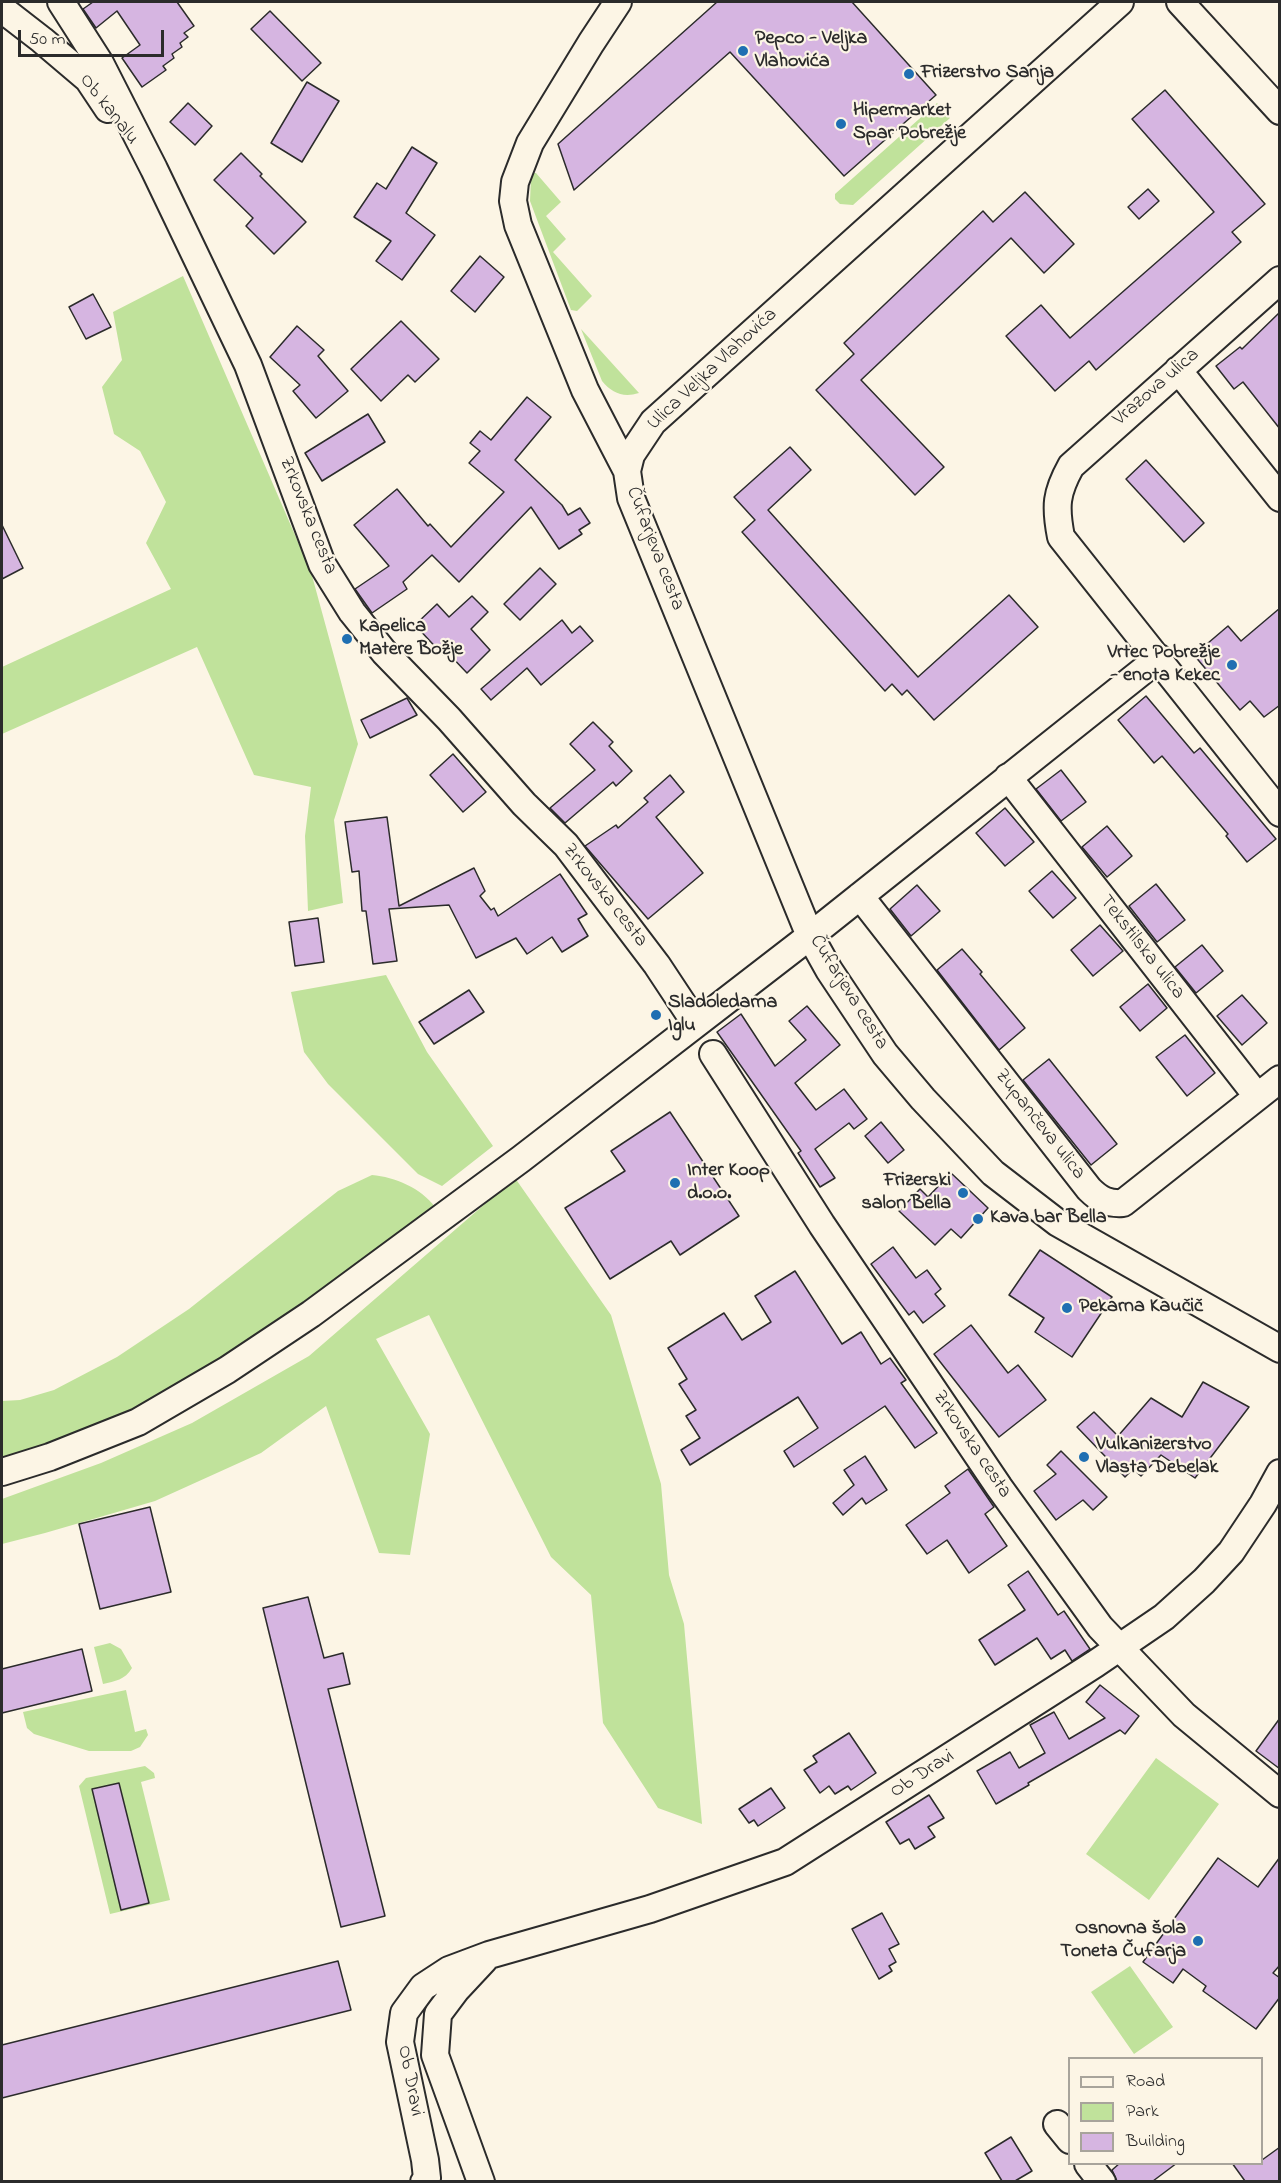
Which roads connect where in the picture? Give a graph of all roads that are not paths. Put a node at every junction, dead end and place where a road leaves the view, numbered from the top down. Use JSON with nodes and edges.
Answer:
{"nodes":[{"id":1,"x":61,"y":2,"type":"edge"},
{"id":2,"x":618,"y":2,"type":"edge"},
{"id":3,"x":1120,"y":2,"type":"edge"},
{"id":4,"x":1180,"y":2,"type":"edge"},
{"id":5,"x":2,"y":9,"type":"edge"},
{"id":6,"x":1280,"y":111,"type":"edge"},
{"id":7,"x":154,"y":169,"type":"junction"},
{"id":8,"x":1280,"y":280,"type":"edge"},
{"id":9,"x":1178,"y":370,"type":"junction"},
{"id":10,"x":627,"y":471,"type":"junction"},
{"id":11,"x":1280,"y":498,"type":"edge"},
{"id":12,"x":1159,"y":658,"type":"junction"},
{"id":13,"x":1008,"y":777,"type":"junction"},
{"id":14,"x":1280,"y":813,"type":"edge"},
{"id":15,"x":860,"y":896,"type":"junction"},
{"id":16,"x":810,"y":936,"type":"junction"},
{"id":17,"x":696,"y":1024,"type":"junction"},
{"id":18,"x":712,"y":1054,"type":"dead end"},
{"id":19,"x":1280,"y":1079,"type":"edge"},
{"id":20,"x":1257,"y":1096,"type":"junction"},
{"id":21,"x":1280,"y":1349,"type":"edge"},
{"id":22,"x":2,"y":1472,"type":"edge"},
{"id":23,"x":1280,"y":1473,"type":"edge"},
{"id":24,"x":1119,"y":1648,"type":"junction"},
{"id":25,"x":1280,"y":1794,"type":"edge"},
{"id":26,"x":489,"y":1955,"type":"junction"},
{"id":27,"x":1090,"y":2165,"type":"edge"},
{"id":28,"x":424,"y":2181,"type":"edge"},
{"id":29,"x":481,"y":2181,"type":"edge"},
{"id":30,"x":1102,"y":2181,"type":"edge"}],
"edges":[{"from":1,"to":7,"type":"street","name":"Zrkovska cesta"},
{"from":2,"to":10,"type":"street"},
{"from":3,"to":10,"type":"street","name":"Ulica Veljka Vlahovića"},
{"from":4,"to":6,"type":"street"},
{"from":5,"to":7,"type":"street","name":"Ob kanalu"},
{"from":7,"to":17,"type":"street","name":"Zrkovska cesta"},
{"from":8,"to":9,"type":"street","name":"Vrazova ulica"},
{"from":9,"to":11,"type":"street"},
{"from":9,"to":12,"type":"street","name":"Vrazova ulica"},
{"from":10,"to":16,"type":"street","name":"Čufarjeva cesta"},
{"from":12,"to":13,"type":"street"},
{"from":12,"to":14,"type":"street"},
{"from":13,"to":15,"type":"street"},
{"from":13,"to":20,"type":"street","name":"Tekstilska ulica"},
{"from":15,"to":16,"type":"street"},
{"from":15,"to":20,"type":"street","name":"Zupančeva ulica"},
{"from":16,"to":17,"type":"street"},
{"from":16,"to":21,"type":"street","name":"Čufarjeva cesta"},
{"from":17,"to":22,"type":"street"},
{"from":18,"to":24,"type":"street","name":"Zrkovska cesta"},
{"from":19,"to":20,"type":"street"},
{"from":23,"to":24,"type":"street","name":"Ob Dravi"},
{"from":24,"to":25,"type":"street","name":"Zrkovska cesta"},
{"from":24,"to":26,"type":"street","name":"Ob Dravi"},
{"from":26,"to":28,"type":"street","name":"Ob Dravi"},
{"from":26,"to":29,"type":"street","name":"Ob Dravi"},
{"from":27,"to":30,"type":"street"}]}
